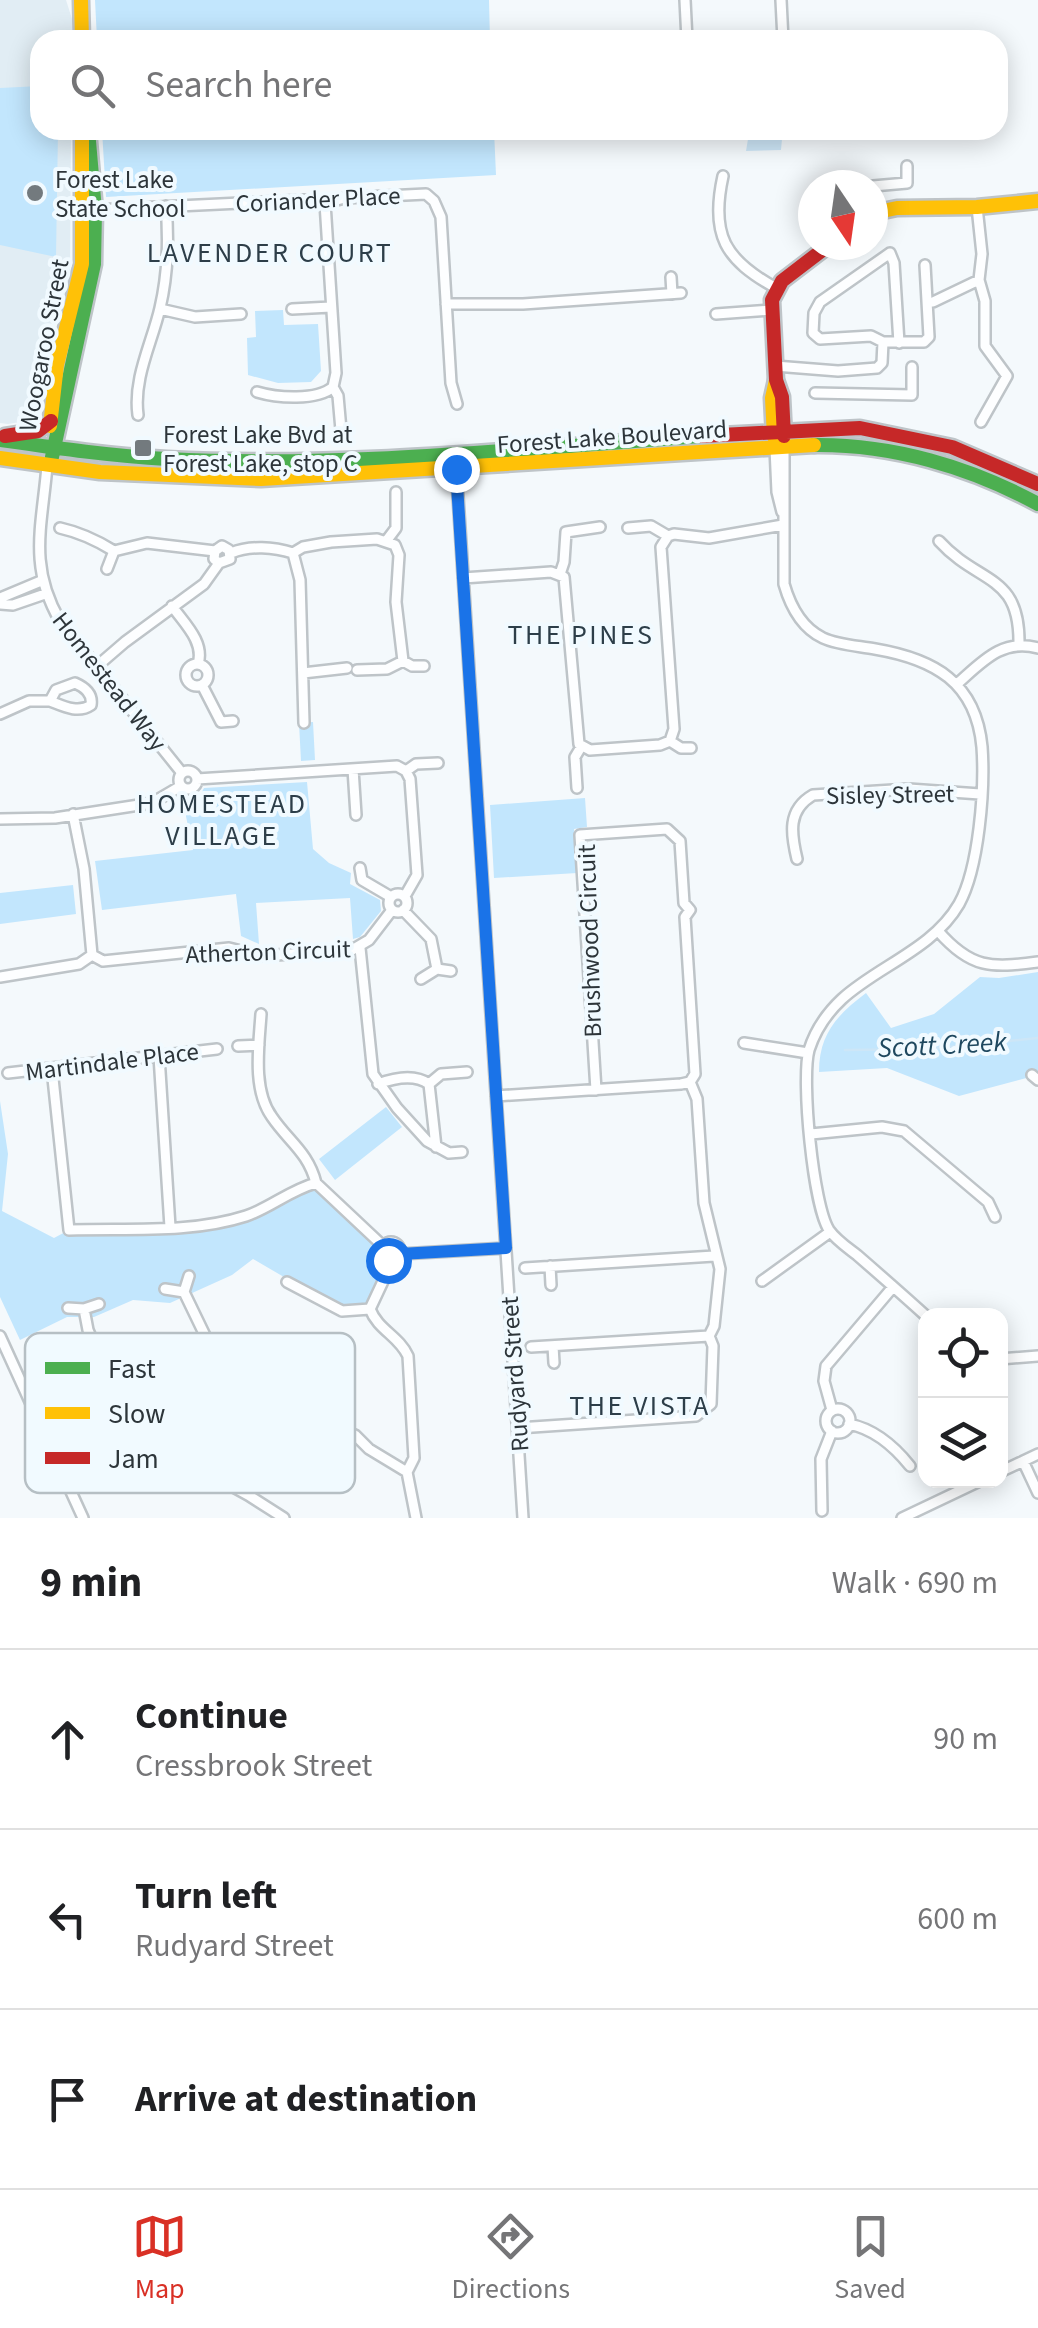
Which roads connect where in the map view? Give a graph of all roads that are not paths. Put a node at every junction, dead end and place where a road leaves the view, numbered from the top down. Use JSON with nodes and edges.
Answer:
{"nodes":[{"id":1,"x":685,"y":0,"type":"edge"},
{"id":2,"x":781,"y":0,"type":"edge"},
{"id":3,"x":80,"y":3,"type":"edge"},
{"id":4,"x":81,"y":30,"type":"edge"},
{"id":5,"x":686,"y":30,"type":"edge"},
{"id":6,"x":782,"y":30,"type":"edge"},
{"id":7,"x":85,"y":140,"type":"edge"},
{"id":8,"x":906,"y":166,"type":"dead end"},
{"id":9,"x":723,"y":176,"type":"dead end"},
{"id":10,"x":888,"y":185,"type":"edge"},
{"id":11,"x":1038,"y":201,"type":"edge"},
{"id":12,"x":325,"y":204,"type":"junction"},
{"id":13,"x":166,"y":206,"type":"junction"},
{"id":14,"x":977,"y":207,"type":"junction"},
{"id":15,"x":89,"y":211,"type":"junction"},
{"id":16,"x":888,"y":211,"type":"edge"},
{"id":17,"x":811,"y":260,"type":"edge"},
{"id":18,"x":924,"y":265,"type":"dead end"},
{"id":19,"x":671,"y":277,"type":"dead end"},
{"id":20,"x":978,"y":280,"type":"junction"},
{"id":21,"x":776,"y":288,"type":"junction"},
{"id":22,"x":934,"y":302,"type":"dead end"},
{"id":23,"x":446,"y":304,"type":"junction"},
{"id":24,"x":331,"y":307,"type":"junction"},
{"id":25,"x":160,"y":309,"type":"junction"},
{"id":26,"x":292,"y":309,"type":"dead end"},
{"id":27,"x":771,"y":310,"type":"junction"},
{"id":28,"x":242,"y":314,"type":"dead end"},
{"id":29,"x":716,"y":314,"type":"dead end"},
{"id":30,"x":883,"y":342,"type":"junction"},
{"id":31,"x":899,"y":343,"type":"junction"},
{"id":32,"x":912,"y":367,"type":"dead end"},
{"id":33,"x":850,"y":371,"type":"junction"},
{"id":34,"x":775,"y":373,"type":"junction"},
{"id":35,"x":333,"y":387,"type":"junction"},
{"id":36,"x":257,"y":392,"type":"dead end"},
{"id":37,"x":850,"y":392,"type":"junction"},
{"id":38,"x":815,"y":393,"type":"dead end"},
{"id":39,"x":64,"y":398,"type":"junction"},
{"id":40,"x":458,"y":404,"type":"dead end"},
{"id":41,"x":138,"y":414,"type":"dead end"},
{"id":42,"x":51,"y":421,"type":"junction"},
{"id":43,"x":981,"y":422,"type":"dead end"},
{"id":44,"x":342,"y":430,"type":"dead end"},
{"id":45,"x":779,"y":431,"type":"junction"},
{"id":46,"x":0,"y":438,"type":"edge"},
{"id":47,"x":51,"y":448,"type":"junction"},
{"id":48,"x":780,"y":448,"type":"junction"},
{"id":49,"x":76,"y":452,"type":"junction"},
{"id":50,"x":455,"y":452,"type":"junction"},
{"id":51,"x":0,"y":458,"type":"edge"},
{"id":52,"x":47,"y":466,"type":"junction"},
{"id":53,"x":456,"y":469,"type":"junction"},
{"id":54,"x":1038,"y":484,"type":"edge"},
{"id":55,"x":396,"y":492,"type":"dead end"},
{"id":56,"x":1038,"y":504,"type":"edge"},
{"id":57,"x":783,"y":520,"type":"junction"},
{"id":58,"x":600,"y":527,"type":"dead end"},
{"id":59,"x":60,"y":528,"type":"dead end"},
{"id":60,"x":628,"y":528,"type":"dead end"},
{"id":61,"x":668,"y":536,"type":"junction"},
{"id":62,"x":387,"y":540,"type":"junction"},
{"id":63,"x":939,"y":541,"type":"dead end"},
{"id":64,"x":114,"y":551,"type":"junction"},
{"id":65,"x":214,"y":551,"type":"junction"},
{"id":66,"x":231,"y":552,"type":"junction"},
{"id":67,"x":293,"y":553,"type":"junction"},
{"id":68,"x":219,"y":563,"type":"junction"},
{"id":69,"x":107,"y":569,"type":"dead end"},
{"id":70,"x":560,"y":574,"type":"junction"},
{"id":71,"x":463,"y":578,"type":"junction"},
{"id":72,"x":41,"y":581,"type":"junction"},
{"id":73,"x":45,"y":594,"type":"junction"},
{"id":74,"x":0,"y":601,"type":"edge"},
{"id":75,"x":172,"y":606,"type":"junction"},
{"id":76,"x":1019,"y":644,"type":"junction"},
{"id":77,"x":1038,"y":648,"type":"edge"},
{"id":78,"x":403,"y":661,"type":"junction"},
{"id":79,"x":198,"y":664,"type":"junction"},
{"id":80,"x":424,"y":666,"type":"dead end"},
{"id":81,"x":96,"y":667,"type":"junction"},
{"id":82,"x":303,"y":672,"type":"junction"},
{"id":83,"x":958,"y":684,"type":"junction"},
{"id":84,"x":202,"y":686,"type":"junction"},
{"id":85,"x":50,"y":700,"type":"dead end"},
{"id":86,"x":0,"y":714,"type":"edge"},
{"id":87,"x":290,"y":716,"type":"dead end"},
{"id":88,"x":234,"y":722,"type":"dead end"},
{"id":89,"x":670,"y":741,"type":"junction"},
{"id":90,"x":581,"y":747,"type":"junction"},
{"id":91,"x":691,"y":748,"type":"dead end"},
{"id":92,"x":438,"y":763,"type":"dead end"},
{"id":93,"x":353,"y":769,"type":"junction"},
{"id":94,"x":406,"y":771,"type":"junction"},
{"id":95,"x":182,"y":773,"type":"junction"},
{"id":96,"x":197,"y":780,"type":"junction"},
{"id":97,"x":180,"y":786,"type":"junction"},
{"id":98,"x":578,"y":788,"type":"dead end"},
{"id":99,"x":980,"y":794,"type":"junction"},
{"id":100,"x":74,"y":814,"type":"junction"},
{"id":101,"x":356,"y":815,"type":"dead end"},
{"id":102,"x":0,"y":819,"type":"edge"},
{"id":103,"x":797,"y":859,"type":"dead end"},
{"id":104,"x":360,"y":868,"type":"dead end"},
{"id":105,"x":405,"y":896,"type":"junction"},
{"id":106,"x":391,"y":898,"type":"junction"},
{"id":107,"x":398,"y":910,"type":"junction"},
{"id":108,"x":938,"y":932,"type":"junction"},
{"id":109,"x":360,"y":948,"type":"junction"},
{"id":110,"x":92,"y":955,"type":"junction"},
{"id":111,"x":1038,"y":962,"type":"edge"},
{"id":112,"x":437,"y":969,"type":"junction"},
{"id":113,"x":451,"y":972,"type":"dead end"},
{"id":114,"x":0,"y":978,"type":"edge"},
{"id":115,"x":421,"y":979,"type":"dead end"},
{"id":116,"x":261,"y":1014,"type":"dead end"},
{"id":117,"x":744,"y":1043,"type":"dead end"},
{"id":118,"x":259,"y":1044,"type":"junction"},
{"id":119,"x":238,"y":1046,"type":"dead end"},
{"id":120,"x":217,"y":1048,"type":"dead end"},
{"id":121,"x":808,"y":1053,"type":"junction"},
{"id":122,"x":159,"y":1056,"type":"junction"},
{"id":123,"x":52,"y":1068,"type":"junction"},
{"id":124,"x":467,"y":1072,"type":"dead end"},
{"id":125,"x":8,"y":1073,"type":"dead end"},
{"id":126,"x":690,"y":1082,"type":"junction"},
{"id":127,"x":378,"y":1084,"type":"junction"},
{"id":128,"x":430,"y":1084,"type":"junction"},
{"id":129,"x":596,"y":1090,"type":"junction"},
{"id":130,"x":496,"y":1096,"type":"junction"},
{"id":131,"x":811,"y":1134,"type":"junction"},
{"id":132,"x":436,"y":1147,"type":"junction"},
{"id":133,"x":462,"y":1152,"type":"dead end"},
{"id":134,"x":316,"y":1183,"type":"junction"},
{"id":135,"x":994,"y":1217,"type":"dead end"},
{"id":136,"x":170,"y":1226,"type":"junction"},
{"id":137,"x":830,"y":1232,"type":"junction"},
{"id":138,"x":384,"y":1246,"type":"junction"},
{"id":139,"x":506,"y":1248,"type":"junction"},
{"id":140,"x":400,"y":1254,"type":"junction"},
{"id":141,"x":714,"y":1256,"type":"junction"},
{"id":142,"x":388,"y":1260,"type":"junction"},
{"id":143,"x":550,"y":1266,"type":"junction"},
{"id":144,"x":525,"y":1268,"type":"dead end"},
{"id":145,"x":305,"y":1273,"type":"dead end"},
{"id":146,"x":189,"y":1276,"type":"dead end"},
{"id":147,"x":762,"y":1281,"type":"dead end"},
{"id":148,"x":551,"y":1286,"type":"dead end"},
{"id":149,"x":893,"y":1287,"type":"junction"},
{"id":150,"x":165,"y":1289,"type":"dead end"},
{"id":151,"x":184,"y":1292,"type":"junction"},
{"id":152,"x":98,"y":1304,"type":"dead end"},
{"id":153,"x":68,"y":1308,"type":"dead end"},
{"id":154,"x":370,"y":1308,"type":"junction"},
{"id":155,"x":84,"y":1309,"type":"junction"},
{"id":156,"x":918,"y":1309,"type":"edge"},
{"id":157,"x":89,"y":1333,"type":"edge"},
{"id":158,"x":204,"y":1333,"type":"edge"},
{"id":159,"x":0,"y":1336,"type":"edge"},
{"id":160,"x":709,"y":1336,"type":"junction"},
{"id":161,"x":553,"y":1346,"type":"junction"},
{"id":162,"x":531,"y":1347,"type":"dead end"},
{"id":163,"x":1038,"y":1356,"type":"edge"},
{"id":164,"x":1008,"y":1358,"type":"edge"},
{"id":165,"x":554,"y":1363,"type":"dead end"},
{"id":166,"x":25,"y":1391,"type":"edge"},
{"id":167,"x":832,"y":1410,"type":"junction"},
{"id":168,"x":849,"y":1424,"type":"junction"},
{"id":169,"x":518,"y":1428,"type":"junction"},
{"id":170,"x":832,"y":1431,"type":"junction"},
{"id":171,"x":355,"y":1435,"type":"edge"},
{"id":172,"x":1038,"y":1454,"type":"edge"},
{"id":173,"x":1024,"y":1461,"type":"junction"},
{"id":174,"x":910,"y":1466,"type":"dead end"},
{"id":175,"x":1008,"y":1468,"type":"edge"},
{"id":176,"x":407,"y":1472,"type":"junction"},
{"id":177,"x":965,"y":1488,"type":"edge"},
{"id":178,"x":72,"y":1493,"type":"edge"},
{"id":179,"x":244,"y":1493,"type":"edge"},
{"id":180,"x":1038,"y":1493,"type":"edge"},
{"id":181,"x":822,"y":1510,"type":"dead end"},
{"id":182,"x":83,"y":1518,"type":"edge"},
{"id":183,"x":284,"y":1518,"type":"edge"},
{"id":184,"x":416,"y":1518,"type":"edge"},
{"id":185,"x":523,"y":1518,"type":"edge"},
{"id":186,"x":902,"y":1518,"type":"edge"}],
"edges":[{"from":1,"to":5,"type":"street"},
{"from":2,"to":6,"type":"street"},
{"from":3,"to":4,"type":"main road"},
{"from":7,"to":15,"type":"main road","name":"Woogaroo Street"},
{"from":8,"to":10,"type":"street"},
{"from":9,"to":21,"type":"street"},
{"from":11,"to":14,"type":"main road"},
{"from":12,"to":13,"type":"street","name":"Coriander Place"},
{"from":12,"to":23,"type":"street","name":"Coriander Place"},
{"from":12,"to":24,"type":"street"},
{"from":13,"to":15,"type":"street","name":"Coriander Place"},
{"from":13,"to":25,"type":"street"},
{"from":14,"to":16,"type":"main road"},
{"from":14,"to":20,"type":"street"},
{"from":15,"to":39,"type":"main road","name":"Woogaroo Street"},
{"from":15,"to":42,"type":"main road","name":"Woogaroo Street"},
{"from":17,"to":21,"type":"main road"},
{"from":18,"to":31,"type":"street"},
{"from":19,"to":23,"type":"street"},
{"from":20,"to":22,"type":"street"},
{"from":20,"to":43,"type":"street"},
{"from":21,"to":27,"type":"main road"},
{"from":23,"to":40,"type":"street","name":"Coriander Place"},
{"from":24,"to":26,"type":"street"},
{"from":24,"to":35,"type":"street"},
{"from":25,"to":28,"type":"street"},
{"from":25,"to":41,"type":"street"},
{"from":27,"to":29,"type":"street"},
{"from":27,"to":34,"type":"main road"},
{"from":30,"to":31,"type":"street"},
{"from":30,"to":31,"type":"street"},
{"from":30,"to":33,"type":"street"},
{"from":32,"to":37,"type":"street"},
{"from":33,"to":34,"type":"street"},
{"from":33,"to":37,"type":"street"},
{"from":34,"to":45,"type":"main road"},
{"from":35,"to":36,"type":"street"},
{"from":35,"to":44,"type":"street"},
{"from":37,"to":38,"type":"street"},
{"from":39,"to":47,"type":"main road","name":"Woogaroo Street"},
{"from":39,"to":49,"type":"main road"},
{"from":42,"to":46,"type":"main road"},
{"from":42,"to":47,"type":"main road","name":"Woogaroo Street"},
{"from":45,"to":48,"type":"main road"},
{"from":45,"to":50,"type":"main road","name":"Forest Lake Boulevard"},
{"from":45,"to":54,"type":"main road","name":"Forest Lake Boulevard"},
{"from":46,"to":47,"type":"main road","name":"Forest Lake Boulevard"},
{"from":47,"to":49,"type":"main road","name":"Forest Lake Boulevard"},
{"from":47,"to":52,"type":"main road","name":"Woogaroo Street"},
{"from":48,"to":53,"type":"main road","name":"Forest Lake Boulevard"},
{"from":48,"to":56,"type":"main road","name":"Forest Lake Boulevard"},
{"from":48,"to":57,"type":"street"},
{"from":49,"to":50,"type":"main road","name":"Forest Lake Boulevard"},
{"from":50,"to":53,"type":"street","name":"Rudyard Street"},
{"from":51,"to":52,"type":"main road","name":"Forest Lake Boulevard"},
{"from":52,"to":53,"type":"main road","name":"Forest Lake Boulevard"},
{"from":52,"to":72,"type":"street","name":"Homestead Way"},
{"from":53,"to":71,"type":"street","name":"Rudyard Street"},
{"from":55,"to":62,"type":"street"},
{"from":57,"to":61,"type":"street"},
{"from":57,"to":83,"type":"street"},
{"from":58,"to":70,"type":"street"},
{"from":59,"to":64,"type":"street"},
{"from":60,"to":61,"type":"street"},
{"from":61,"to":89,"type":"street"},
{"from":62,"to":67,"type":"street"},
{"from":62,"to":78,"type":"street"},
{"from":63,"to":76,"type":"street"},
{"from":64,"to":65,"type":"street"},
{"from":64,"to":69,"type":"street"},
{"from":65,"to":66,"type":"street"},
{"from":65,"to":68,"type":"street"},
{"from":66,"to":67,"type":"street"},
{"from":66,"to":68,"type":"street"},
{"from":67,"to":82,"type":"street"},
{"from":68,"to":75,"type":"street"},
{"from":70,"to":71,"type":"street"},
{"from":70,"to":90,"type":"street"},
{"from":71,"to":130,"type":"street","name":"Rudyard Street"},
{"from":72,"to":73,"type":"street","name":"Homestead Way"},
{"from":72,"to":74,"type":"street"},
{"from":73,"to":74,"type":"street"},
{"from":73,"to":81,"type":"street","name":"Homestead Way"},
{"from":75,"to":79,"type":"street"},
{"from":75,"to":81,"type":"street"},
{"from":76,"to":77,"type":"street"},
{"from":76,"to":83,"type":"street"},
{"from":78,"to":80,"type":"street"},
{"from":78,"to":82,"type":"street"},
{"from":79,"to":84,"type":"street"},
{"from":79,"to":84,"type":"street"},
{"from":81,"to":95,"type":"street","name":"Homestead Way"},
{"from":82,"to":87,"type":"street"},
{"from":83,"to":99,"type":"street"},
{"from":84,"to":88,"type":"street"},
{"from":85,"to":86,"type":"street"},
{"from":89,"to":90,"type":"street"},
{"from":89,"to":91,"type":"street"},
{"from":90,"to":98,"type":"street"},
{"from":92,"to":94,"type":"street"},
{"from":93,"to":94,"type":"street"},
{"from":93,"to":96,"type":"street"},
{"from":93,"to":101,"type":"street"},
{"from":94,"to":105,"type":"street"},
{"from":95,"to":96,"type":"street"},
{"from":95,"to":97,"type":"street"},
{"from":96,"to":97,"type":"street"},
{"from":97,"to":100,"type":"street"},
{"from":99,"to":103,"type":"street","name":"Sisley Street"},
{"from":99,"to":108,"type":"street"},
{"from":100,"to":102,"type":"street"},
{"from":100,"to":110,"type":"street"},
{"from":104,"to":106,"type":"street"},
{"from":105,"to":106,"type":"street"},
{"from":105,"to":107,"type":"street"},
{"from":106,"to":107,"type":"street"},
{"from":107,"to":109,"type":"street","name":"Atherton Circuit"},
{"from":107,"to":112,"type":"street"},
{"from":108,"to":111,"type":"street"},
{"from":108,"to":121,"type":"street"},
{"from":109,"to":110,"type":"street","name":"Atherton Circuit"},
{"from":109,"to":127,"type":"street"},
{"from":110,"to":114,"type":"street"},
{"from":112,"to":113,"type":"street"},
{"from":112,"to":115,"type":"street"},
{"from":116,"to":118,"type":"street"},
{"from":117,"to":121,"type":"street"},
{"from":118,"to":119,"type":"street"},
{"from":118,"to":134,"type":"street"},
{"from":120,"to":122,"type":"street","name":"Martindale Place"},
{"from":121,"to":131,"type":"street"},
{"from":122,"to":123,"type":"street","name":"Martindale Place"},
{"from":122,"to":136,"type":"street"},
{"from":123,"to":125,"type":"street","name":"Martindale Place"},
{"from":123,"to":136,"type":"street"},
{"from":124,"to":128,"type":"street"},
{"from":126,"to":129,"type":"street"},
{"from":126,"to":129,"type":"street","name":"Brushwood Circuit"},
{"from":126,"to":141,"type":"street","name":"Brushwood Circuit"},
{"from":127,"to":128,"type":"street"},
{"from":127,"to":132,"type":"street"},
{"from":128,"to":132,"type":"street"},
{"from":129,"to":130,"type":"street"},
{"from":130,"to":139,"type":"street","name":"Rudyard Street"},
{"from":131,"to":135,"type":"street"},
{"from":131,"to":137,"type":"street"},
{"from":132,"to":133,"type":"street"},
{"from":134,"to":136,"type":"street"},
{"from":134,"to":138,"type":"street"},
{"from":137,"to":147,"type":"street"},
{"from":137,"to":149,"type":"street"},
{"from":138,"to":140,"type":"street"},
{"from":138,"to":142,"type":"street"},
{"from":139,"to":140,"type":"street"},
{"from":139,"to":169,"type":"street","name":"Rudyard Street"},
{"from":140,"to":142,"type":"street"},
{"from":141,"to":143,"type":"street"},
{"from":141,"to":160,"type":"street","name":"Brushwood Circuit"},
{"from":142,"to":154,"type":"street"},
{"from":143,"to":144,"type":"street"},
{"from":143,"to":148,"type":"street"},
{"from":145,"to":154,"type":"street"},
{"from":146,"to":151,"type":"street"},
{"from":149,"to":156,"type":"street"},
{"from":149,"to":167,"type":"street"},
{"from":150,"to":151,"type":"street"},
{"from":151,"to":158,"type":"street"},
{"from":152,"to":155,"type":"street"},
{"from":153,"to":155,"type":"street"},
{"from":154,"to":176,"type":"street"},
{"from":155,"to":157,"type":"street"},
{"from":159,"to":166,"type":"street"},
{"from":160,"to":161,"type":"street"},
{"from":160,"to":169,"type":"street","name":"Brushwood Circuit"},
{"from":161,"to":162,"type":"street"},
{"from":161,"to":165,"type":"street"},
{"from":163,"to":164,"type":"street"},
{"from":167,"to":168,"type":"street"},
{"from":167,"to":170,"type":"street"},
{"from":168,"to":170,"type":"street"},
{"from":168,"to":174,"type":"street"},
{"from":169,"to":185,"type":"street","name":"Rudyard Street"},
{"from":170,"to":181,"type":"street"},
{"from":171,"to":176,"type":"street"},
{"from":172,"to":173,"type":"street"},
{"from":173,"to":175,"type":"street"},
{"from":173,"to":180,"type":"street"},
{"from":176,"to":184,"type":"street"},
{"from":177,"to":186,"type":"street"},
{"from":178,"to":182,"type":"street"},
{"from":179,"to":183,"type":"street"}]}
